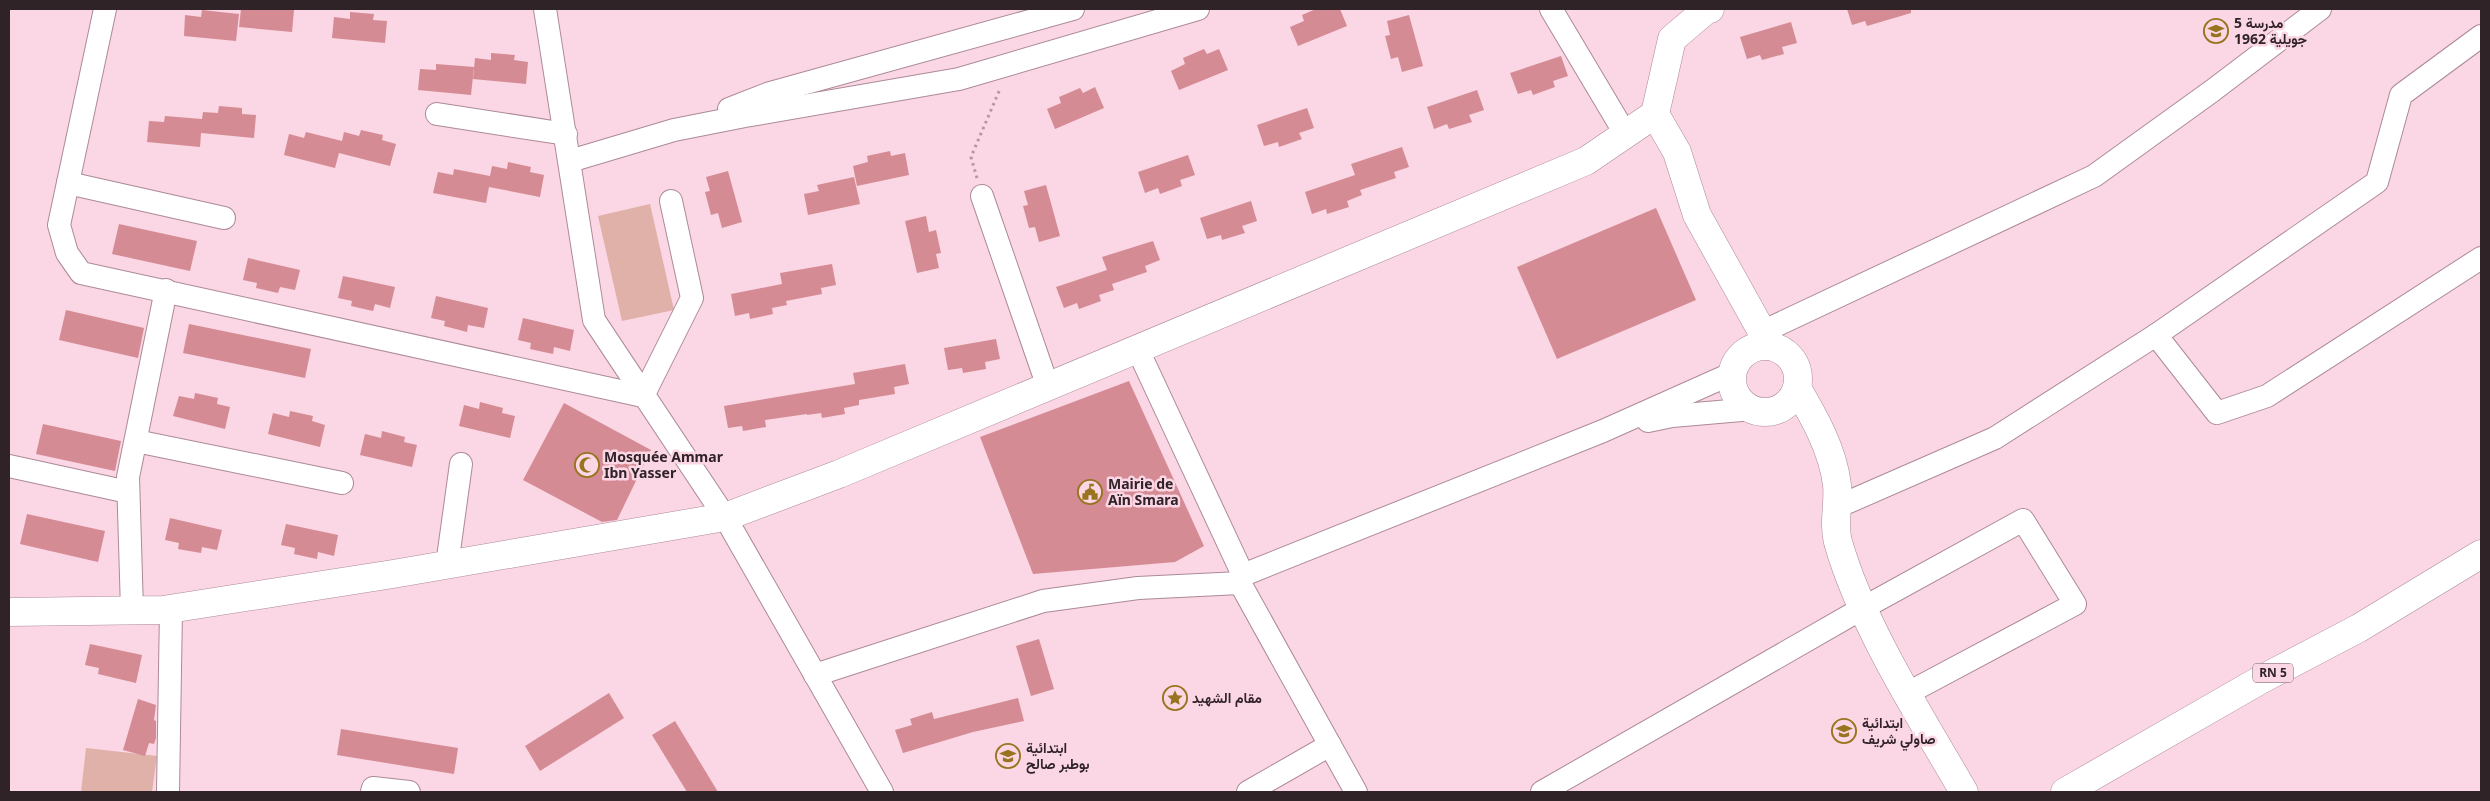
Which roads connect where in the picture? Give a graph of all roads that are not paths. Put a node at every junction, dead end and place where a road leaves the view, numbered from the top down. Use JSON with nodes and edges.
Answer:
{"nodes":[{"id":1,"x":105,"y":9,"type":"edge"},
{"id":2,"x":545,"y":9,"type":"edge"},
{"id":3,"x":1073,"y":9,"type":"edge"},
{"id":4,"x":1198,"y":9,"type":"edge"},
{"id":5,"x":1551,"y":9,"type":"edge"},
{"id":6,"x":1710,"y":9,"type":"edge"},
{"id":7,"x":2320,"y":9,"type":"edge"},
{"id":8,"x":2481,"y":36,"type":"edge"},
{"id":9,"x":437,"y":114,"type":"dead end"},
{"id":10,"x":1655,"y":114,"type":"junction"},
{"id":11,"x":674,"y":130,"type":"junction"},
{"id":12,"x":566,"y":134,"type":"junction"},
{"id":13,"x":1626,"y":135,"type":"junction"},
{"id":14,"x":570,"y":161,"type":"junction"},
{"id":15,"x":68,"y":183,"type":"junction"},
{"id":16,"x":982,"y":196,"type":"road end"},
{"id":17,"x":671,"y":201,"type":"dead end"},
{"id":18,"x":224,"y":218,"type":"dead end"},
{"id":19,"x":2481,"y":258,"type":"edge"},
{"id":20,"x":166,"y":290,"type":"junction"},
{"id":21,"x":2156,"y":335,"type":"junction"},
{"id":22,"x":1138,"y":350,"type":"junction"},
{"id":23,"x":1752,"y":351,"type":"junction"},
{"id":24,"x":1048,"y":387,"type":"junction"},
{"id":25,"x":1796,"y":388,"type":"junction"},
{"id":26,"x":643,"y":396,"type":"junction"},
{"id":27,"x":1752,"y":409,"type":"junction"},
{"id":28,"x":1603,"y":431,"type":"junction"},
{"id":29,"x":136,"y":441,"type":"junction"},
{"id":30,"x":460,"y":464,"type":"dead end"},
{"id":31,"x":9,"y":466,"type":"edge"},
{"id":32,"x":342,"y":483,"type":"dead end"},
{"id":33,"x":128,"y":492,"type":"junction"},
{"id":34,"x":1837,"y":507,"type":"junction"},
{"id":35,"x":725,"y":517,"type":"junction"},
{"id":36,"x":2481,"y":554,"type":"edge"},
{"id":37,"x":447,"y":565,"type":"junction"},
{"id":38,"x":1242,"y":579,"type":"junction"},
{"id":39,"x":1863,"y":608,"type":"junction"},
{"id":40,"x":171,"y":609,"type":"junction"},
{"id":41,"x":132,"y":610,"type":"junction"},
{"id":42,"x":9,"y":612,"type":"edge"},
{"id":43,"x":815,"y":675,"type":"junction"},
{"id":44,"x":1908,"y":694,"type":"junction"},
{"id":45,"x":1330,"y":745,"type":"junction"},
{"id":46,"x":168,"y":792,"type":"edge"},
{"id":47,"x":372,"y":792,"type":"edge"},
{"id":48,"x":410,"y":792,"type":"edge"},
{"id":49,"x":882,"y":792,"type":"edge"},
{"id":50,"x":1248,"y":792,"type":"edge"},
{"id":51,"x":1356,"y":792,"type":"edge"},
{"id":52,"x":1542,"y":792,"type":"edge"},
{"id":53,"x":1964,"y":792,"type":"edge"},
{"id":54,"x":2065,"y":792,"type":"edge"}],
"edges":[{"from":1,"to":15,"type":"street"},
{"from":2,"to":12,"type":"street"},
{"from":3,"to":11,"type":"street"},
{"from":4,"to":11,"type":"street"},
{"from":5,"to":13,"type":"street"},
{"from":6,"to":10,"type":"main road"},
{"from":7,"to":23,"type":"street"},
{"from":8,"to":21,"type":"street"},
{"from":9,"to":12,"type":"street"},
{"from":10,"to":13,"type":"main road"},
{"from":10,"to":23,"type":"main road"},
{"from":11,"to":14,"type":"street"},
{"from":12,"to":14,"type":"street"},
{"from":13,"to":22,"type":"main road"},
{"from":14,"to":26,"type":"street"},
{"from":15,"to":18,"type":"street"},
{"from":15,"to":20,"type":"street"},
{"from":16,"to":24,"type":"street"},
{"from":17,"to":26,"type":"street"},
{"from":19,"to":21,"type":"street"},
{"from":20,"to":26,"type":"street"},
{"from":20,"to":29,"type":"street"},
{"from":21,"to":34,"type":"street"},
{"from":22,"to":24,"type":"main road"},
{"from":22,"to":38,"type":"street"},
{"from":23,"to":25,"type":"main road"},
{"from":23,"to":27,"type":"main road"},
{"from":23,"to":28,"type":"street"},
{"from":24,"to":35,"type":"main road"},
{"from":25,"to":27,"type":"main road"},
{"from":25,"to":34,"type":"main road"},
{"from":26,"to":35,"type":"street"},
{"from":27,"to":28,"type":"street"},
{"from":28,"to":38,"type":"street"},
{"from":29,"to":32,"type":"street"},
{"from":29,"to":33,"type":"street"},
{"from":30,"to":37,"type":"street"},
{"from":31,"to":33,"type":"street"},
{"from":33,"to":41,"type":"street"},
{"from":34,"to":39,"type":"main road"},
{"from":35,"to":37,"type":"main road"},
{"from":35,"to":43,"type":"street"},
{"from":36,"to":54,"type":"main road","number":"RN 5"},
{"from":37,"to":40,"type":"main road"},
{"from":38,"to":43,"type":"street"},
{"from":38,"to":45,"type":"street"},
{"from":39,"to":44,"type":"main road"},
{"from":39,"to":44,"type":"street"},
{"from":39,"to":52,"type":"street"},
{"from":40,"to":41,"type":"main road"},
{"from":40,"to":46,"type":"street"},
{"from":41,"to":42,"type":"main road"},
{"from":43,"to":49,"type":"street"},
{"from":44,"to":53,"type":"main road"},
{"from":45,"to":50,"type":"street"},
{"from":45,"to":51,"type":"street"},
{"from":47,"to":48,"type":"street"}]}
